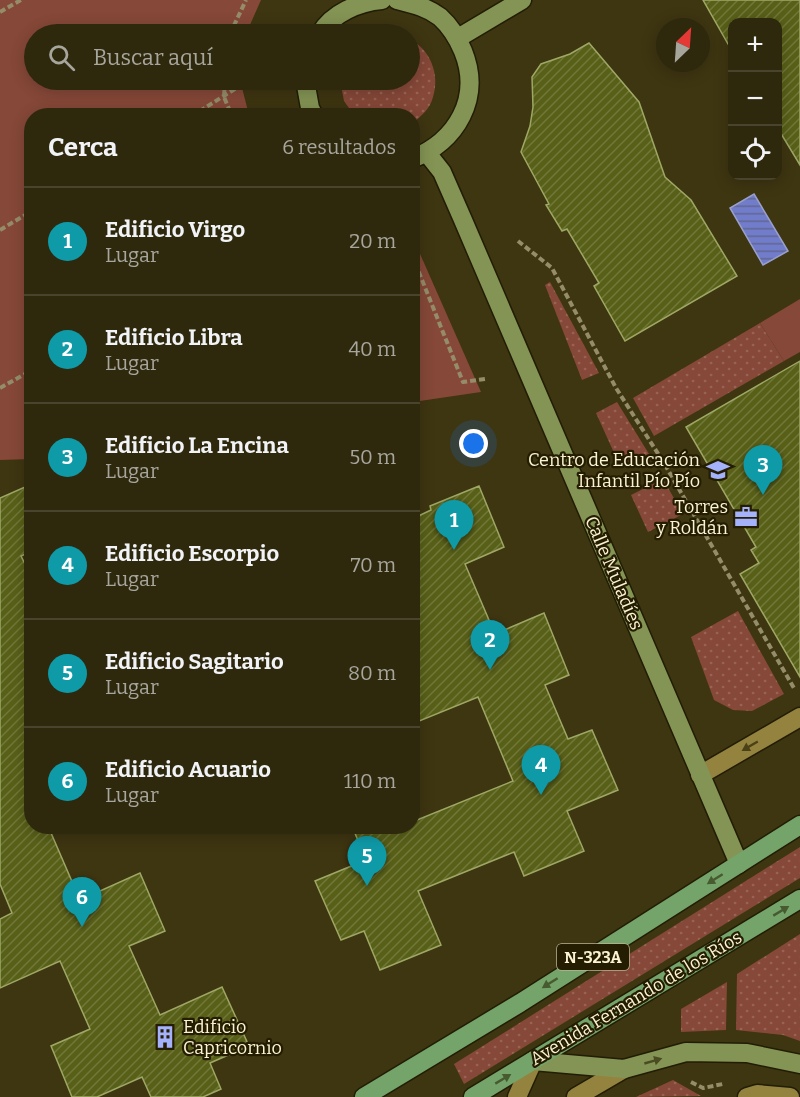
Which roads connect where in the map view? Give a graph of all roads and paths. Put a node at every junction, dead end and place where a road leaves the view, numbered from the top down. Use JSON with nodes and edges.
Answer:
{"nodes":[{"id":1,"x":21,"y":0,"type":"edge"},
{"id":2,"x":246,"y":0,"type":"edge"},
{"id":3,"x":382,"y":0,"type":"edge"},
{"id":4,"x":397,"y":0,"type":"edge"},
{"id":5,"x":522,"y":0,"type":"edge"},
{"id":6,"x":340,"y":6,"type":"edge"},
{"id":7,"x":0,"y":12,"type":"edge"},
{"id":8,"x":235,"y":24,"type":"edge"},
{"id":9,"x":327,"y":24,"type":"edge"},
{"id":10,"x":458,"y":38,"type":"junction"},
{"id":11,"x":224,"y":90,"type":"edge"},
{"id":12,"x":234,"y":90,"type":"edge"},
{"id":13,"x":307,"y":90,"type":"edge"},
{"id":14,"x":224,"y":97,"type":"junction"},
{"id":15,"x":205,"y":108,"type":"edge"},
{"id":16,"x":229,"y":108,"type":"edge"},
{"id":17,"x":310,"y":108,"type":"edge"},
{"id":18,"x":420,"y":156,"type":"edge"},
{"id":19,"x":24,"y":216,"type":"edge"},
{"id":20,"x":0,"y":230,"type":"edge"},
{"id":21,"x":518,"y":241,"type":"dead end"},
{"id":22,"x":420,"y":275,"type":"edge"},
{"id":23,"x":24,"y":374,"type":"edge"},
{"id":24,"x":485,"y":379,"type":"dead end"},
{"id":25,"x":0,"y":388,"type":"edge"},
{"id":26,"x":800,"y":699,"type":"edge"},
{"id":27,"x":800,"y":717,"type":"edge"},
{"id":28,"x":700,"y":775,"type":"junction"},
{"id":29,"x":800,"y":825,"type":"edge"},
{"id":30,"x":739,"y":864,"type":"junction"},
{"id":31,"x":800,"y":899,"type":"edge"},
{"id":32,"x":533,"y":1061,"type":"junction"},
{"id":33,"x":800,"y":1064,"type":"edge"},
{"id":34,"x":624,"y":1069,"type":"junction"},
{"id":35,"x":364,"y":1097,"type":"edge"},
{"id":36,"x":473,"y":1097,"type":"edge"},
{"id":37,"x":517,"y":1097,"type":"edge"},
{"id":38,"x":576,"y":1097,"type":"edge"},
{"id":39,"x":747,"y":1097,"type":"edge"},
{"id":40,"x":790,"y":1097,"type":"edge"}],
"edges":[{"from":1,"to":7,"type":"path"},
{"from":2,"to":8,"type":"path"},
{"from":3,"to":6,"type":"street"},
{"from":4,"to":10,"type":"street"},
{"from":5,"to":10,"type":"street"},
{"from":6,"to":9,"type":"street"},
{"from":10,"to":18,"type":"street"},
{"from":11,"to":14,"type":"path"},
{"from":12,"to":14,"type":"path"},
{"from":13,"to":17,"type":"street"},
{"from":14,"to":15,"type":"path"},
{"from":14,"to":16,"type":"path"},
{"from":18,"to":28,"type":"street","name":"Calle Muladíes"},
{"from":19,"to":20,"type":"path"},
{"from":21,"to":26,"type":"path"},
{"from":22,"to":24,"type":"path"},
{"from":23,"to":25,"type":"path"},
{"from":27,"to":28,"type":"street","one_way":true},
{"from":28,"to":30,"type":"street","name":"Calle Muladíes"},
{"from":29,"to":30,"type":"main road","number":"N-323A"},
{"from":30,"to":35,"type":"main road","number":"N-323A","one_way":true},
{"from":32,"to":31,"type":"main road","name":"Avenida Fernando de los Ríos","one_way":true},
{"from":32,"to":34,"type":"street"},
{"from":36,"to":32,"type":"main road","name":"Avenida Fernando de los Ríos","one_way":true},
{"from":32,"to":37,"type":"street"},
{"from":34,"to":33,"type":"street","one_way":true},
{"from":34,"to":38,"type":"street"},
{"from":39,"to":40,"type":"street"}]}
